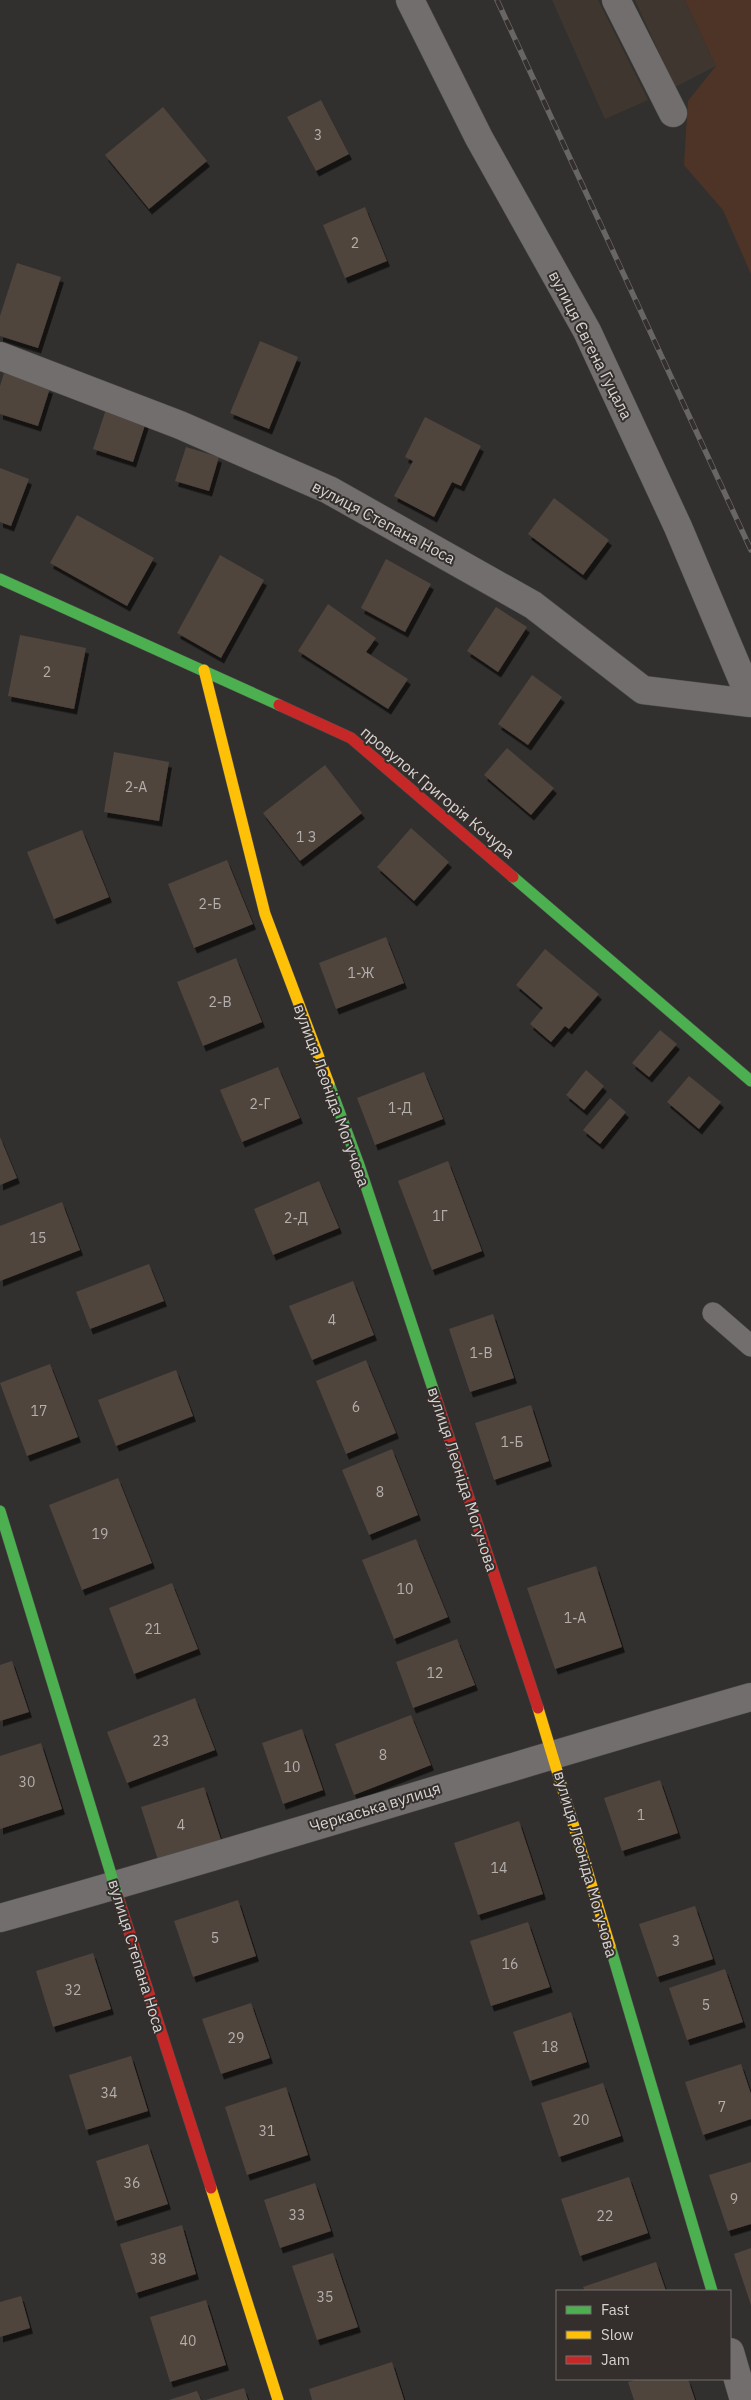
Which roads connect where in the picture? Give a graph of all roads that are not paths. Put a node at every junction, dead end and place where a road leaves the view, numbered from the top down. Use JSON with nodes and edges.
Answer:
{"nodes":[{"id":1,"x":410,"y":0,"type":"edge"},
{"id":2,"x":616,"y":0,"type":"edge"},
{"id":3,"x":673,"y":113,"type":"dead end"},
{"id":4,"x":0,"y":356,"type":"edge"},
{"id":5,"x":0,"y":579,"type":"edge"},
{"id":6,"x":204,"y":670,"type":"junction"},
{"id":7,"x":751,"y":702,"type":"edge"},
{"id":8,"x":751,"y":1081,"type":"edge"},
{"id":9,"x":713,"y":1313,"type":"dead end"},
{"id":10,"x":751,"y":1346,"type":"edge"},
{"id":11,"x":0,"y":1510,"type":"edge"},
{"id":12,"x":751,"y":1697,"type":"edge"},
{"id":13,"x":553,"y":1754,"type":"junction"},
{"id":14,"x":115,"y":1886,"type":"junction"},
{"id":15,"x":0,"y":1918,"type":"edge"},
{"id":16,"x":712,"y":2290,"type":"edge"},
{"id":17,"x":731,"y":2355,"type":"edge"},
{"id":18,"x":278,"y":2400,"type":"edge"},
{"id":19,"x":744,"y":2400,"type":"edge"}],
"edges":[{"from":1,"to":7,"type":"street","name":"вулиця Євгена Гуцала"},
{"from":2,"to":3,"type":"street"},
{"from":4,"to":7,"type":"street","name":"вулиця Степана Носа"},
{"from":5,"to":6,"type":"street","name":"провулок Григорія Кочура"},
{"from":6,"to":8,"type":"street","name":"провулок Григорія Кочура"},
{"from":6,"to":13,"type":"street","name":"вулиця Леоніда Могучова"},
{"from":9,"to":10,"type":"lane"},
{"from":11,"to":14,"type":"street","name":"вулиця Степана Носа"},
{"from":12,"to":13,"type":"street","name":"Черкаська вулиця"},
{"from":13,"to":14,"type":"street","name":"Черкаська вулиця"},
{"from":13,"to":16,"type":"street","name":"вулиця Леоніда Могучова"},
{"from":14,"to":15,"type":"street","name":"Черкаська вулиця"},
{"from":14,"to":18,"type":"street","name":"вулиця Степана Носа"},
{"from":17,"to":19,"type":"street"}]}
